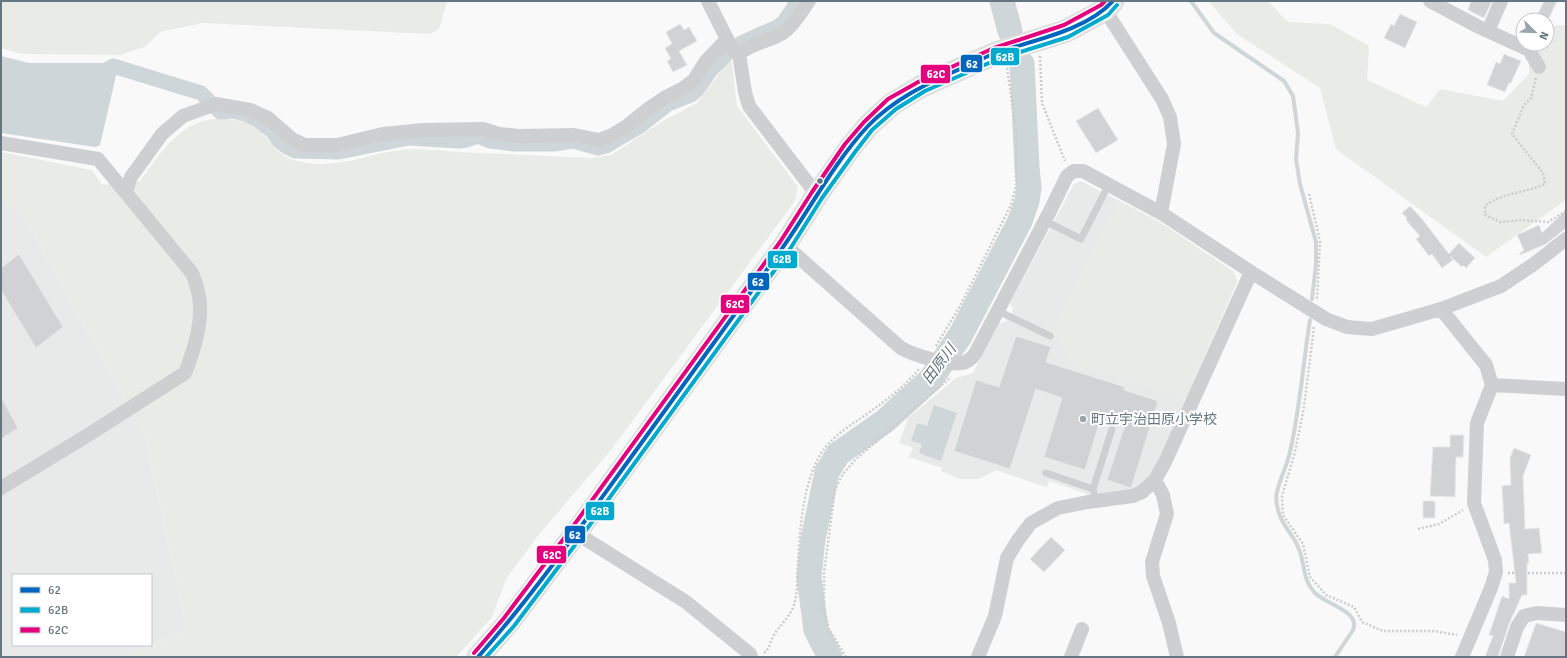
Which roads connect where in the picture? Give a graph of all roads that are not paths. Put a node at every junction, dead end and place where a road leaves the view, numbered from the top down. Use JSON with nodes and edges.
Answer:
{"nodes":[{"id":1,"x":708,"y":1,"type":"edge"},
{"id":2,"x":808,"y":1,"type":"edge"},
{"id":3,"x":1430,"y":1,"type":"edge"},
{"id":4,"x":1501,"y":1,"type":"edge"},
{"id":5,"x":1109,"y":5,"type":"edge"},
{"id":6,"x":1488,"y":31,"type":"junction"},
{"id":7,"x":727,"y":39,"type":"junction"},
{"id":8,"x":739,"y":54,"type":"junction"},
{"id":9,"x":1539,"y":66,"type":"road end"},
{"id":10,"x":1,"y":143,"type":"edge"},
{"id":11,"x":1108,"y":184,"type":"junction"},
{"id":12,"x":126,"y":191,"type":"junction"},
{"id":13,"x":817,"y":195,"type":"junction"},
{"id":14,"x":1161,"y":213,"type":"junction"},
{"id":15,"x":1045,"y":221,"type":"junction"},
{"id":16,"x":1566,"y":239,"type":"edge"},
{"id":17,"x":785,"y":245,"type":"junction"},
{"id":18,"x":1251,"y":272,"type":"junction"},
{"id":19,"x":1441,"y":309,"type":"junction"},
{"id":20,"x":998,"y":311,"type":"junction"},
{"id":21,"x":1050,"y":336,"type":"dead end"},
{"id":22,"x":1492,"y":385,"type":"junction"},
{"id":23,"x":1566,"y":389,"type":"edge"},
{"id":24,"x":1112,"y":429,"type":"dead end"},
{"id":25,"x":1046,"y":473,"type":"dead end"},
{"id":26,"x":1155,"y":480,"type":"junction"},
{"id":27,"x":1,"y":488,"type":"edge"},
{"id":28,"x":1094,"y":495,"type":"junction"},
{"id":29,"x":576,"y":533,"type":"junction"},
{"id":30,"x":1566,"y":615,"type":"edge"},
{"id":31,"x":1082,"y":629,"type":"dead end"},
{"id":32,"x":751,"y":656,"type":"edge"},
{"id":33,"x":478,"y":657,"type":"edge"},
{"id":34,"x":978,"y":657,"type":"edge"},
{"id":35,"x":1071,"y":657,"type":"edge"},
{"id":36,"x":1177,"y":657,"type":"edge"},
{"id":37,"x":1462,"y":657,"type":"edge"},
{"id":38,"x":1507,"y":657,"type":"edge"}],
"edges":[{"from":1,"to":7,"type":"street"},
{"from":2,"to":8,"type":"street"},
{"from":3,"to":6,"type":"street"},
{"from":4,"to":6,"type":"street"},
{"from":5,"to":13,"type":"highway"},
{"from":5,"to":14,"type":"street"},
{"from":6,"to":9,"type":"street"},
{"from":7,"to":8,"type":"street"},
{"from":7,"to":12,"type":"street"},
{"from":8,"to":13,"type":"street"},
{"from":10,"to":12,"type":"street"},
{"from":11,"to":14,"type":"street"},
{"from":11,"to":15,"type":"street"},
{"from":11,"to":15,"type":"lane"},
{"from":12,"to":27,"type":"street"},
{"from":13,"to":17,"type":"highway"},
{"from":14,"to":18,"type":"street"},
{"from":15,"to":20,"type":"street"},
{"from":16,"to":19,"type":"street"},
{"from":17,"to":20,"type":"street"},
{"from":17,"to":29,"type":"highway"},
{"from":18,"to":19,"type":"street"},
{"from":18,"to":26,"type":"street"},
{"from":19,"to":22,"type":"street"},
{"from":20,"to":21,"type":"lane"},
{"from":22,"to":23,"type":"street"},
{"from":22,"to":37,"type":"street"},
{"from":24,"to":28,"type":"lane"},
{"from":25,"to":28,"type":"lane"},
{"from":26,"to":28,"type":"street"},
{"from":26,"to":36,"type":"street"},
{"from":28,"to":34,"type":"street"},
{"from":29,"to":32,"type":"street"},
{"from":29,"to":33,"type":"highway"},
{"from":30,"to":38,"type":"street"},
{"from":31,"to":35,"type":"street"}]}
